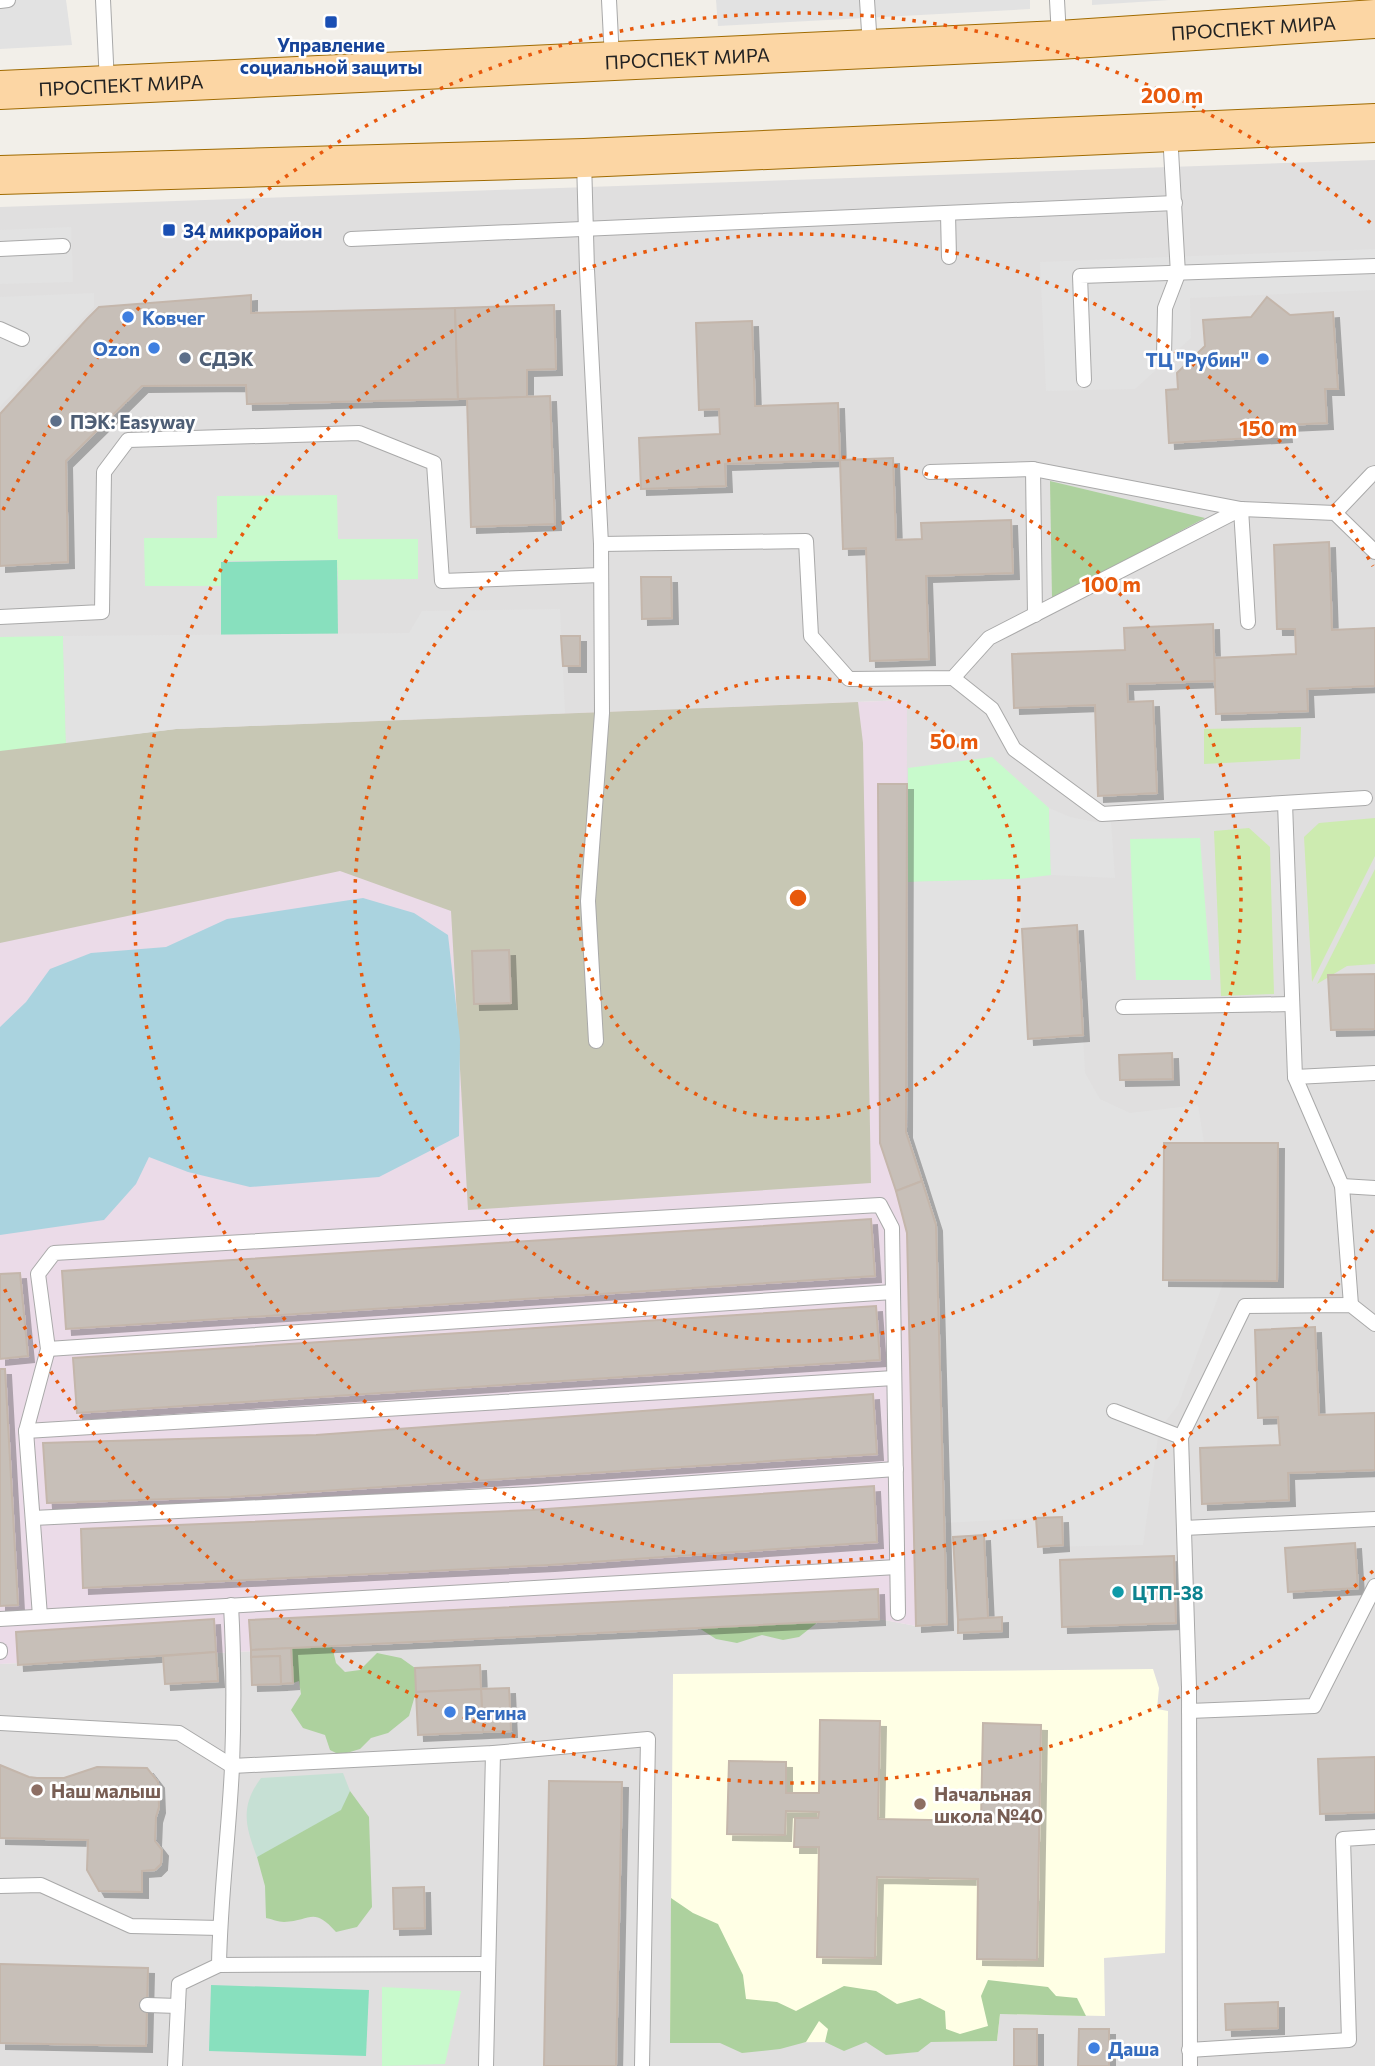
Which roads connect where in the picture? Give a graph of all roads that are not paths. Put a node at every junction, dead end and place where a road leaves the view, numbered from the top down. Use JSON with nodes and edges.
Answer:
{"nodes":[{"id":1,"x":8,"y":0,"type":"edge"},
{"id":2,"x":103,"y":0,"type":"edge"},
{"id":3,"x":609,"y":0,"type":"edge"},
{"id":4,"x":867,"y":0,"type":"edge"},
{"id":5,"x":1057,"y":0,"type":"edge"},
{"id":6,"x":0,"y":1,"type":"edge"},
{"id":7,"x":1375,"y":19,"type":"edge"},
{"id":8,"x":1059,"y":40,"type":"junction"},
{"id":9,"x":870,"y":48,"type":"junction"},
{"id":10,"x":612,"y":61,"type":"junction"},
{"id":11,"x":107,"y":86,"type":"junction"},
{"id":12,"x":0,"y":90,"type":"edge"},
{"id":13,"x":1375,"y":123,"type":"edge"},
{"id":14,"x":1170,"y":132,"type":"junction"},
{"id":15,"x":583,"y":158,"type":"junction"},
{"id":16,"x":0,"y":175,"type":"edge"},
{"id":17,"x":1175,"y":203,"type":"junction"},
{"id":18,"x":948,"y":214,"type":"junction"},
{"id":19,"x":585,"y":227,"type":"junction"},
{"id":20,"x":351,"y":239,"type":"dead end"},
{"id":21,"x":63,"y":246,"type":"dead end"},
{"id":22,"x":0,"y":249,"type":"edge"},
{"id":23,"x":949,"y":257,"type":"dead end"},
{"id":24,"x":1375,"y":266,"type":"edge"},
{"id":25,"x":1178,"y":274,"type":"junction"},
{"id":26,"x":0,"y":329,"type":"edge"},
{"id":27,"x":22,"y":339,"type":"dead end"},
{"id":28,"x":1164,"y":356,"type":"dead end"},
{"id":29,"x":1084,"y":380,"type":"dead end"},
{"id":30,"x":1033,"y":469,"type":"junction"},
{"id":31,"x":930,"y":472,"type":"dead end"},
{"id":32,"x":1375,"y":473,"type":"edge"},
{"id":33,"x":1241,"y":509,"type":"junction"},
{"id":34,"x":1335,"y":513,"type":"junction"},
{"id":35,"x":601,"y":544,"type":"junction"},
{"id":36,"x":1375,"y":552,"type":"edge"},
{"id":37,"x":601,"y":575,"type":"junction"},
{"id":38,"x":1035,"y":615,"type":"junction"},
{"id":39,"x":0,"y":617,"type":"edge"},
{"id":40,"x":1248,"y":622,"type":"dead end"},
{"id":41,"x":953,"y":678,"type":"junction"},
{"id":42,"x":1365,"y":798,"type":"dead end"},
{"id":43,"x":1285,"y":803,"type":"junction"},
{"id":44,"x":1292,"y":1004,"type":"junction"},
{"id":45,"x":1123,"y":1007,"type":"dead end"},
{"id":46,"x":596,"y":1041,"type":"dead end"},
{"id":47,"x":1375,"y":1073,"type":"edge"},
{"id":48,"x":1295,"y":1077,"type":"junction"},
{"id":49,"x":1342,"y":1186,"type":"junction"},
{"id":50,"x":1375,"y":1188,"type":"edge"},
{"id":51,"x":892,"y":1292,"type":"junction"},
{"id":52,"x":1351,"y":1305,"type":"junction"},
{"id":53,"x":1375,"y":1324,"type":"edge"},
{"id":54,"x":48,"y":1349,"type":"junction"},
{"id":55,"x":894,"y":1378,"type":"junction"},
{"id":56,"x":1114,"y":1411,"type":"dead end"},
{"id":57,"x":26,"y":1431,"type":"junction"},
{"id":58,"x":1181,"y":1437,"type":"junction"},
{"id":59,"x":896,"y":1469,"type":"junction"},
{"id":60,"x":33,"y":1518,"type":"junction"},
{"id":61,"x":1375,"y":1519,"type":"edge"},
{"id":62,"x":1184,"y":1528,"type":"junction"},
{"id":63,"x":897,"y":1567,"type":"junction"},
{"id":64,"x":1375,"y":1586,"type":"edge"},
{"id":65,"x":231,"y":1605,"type":"junction"},
{"id":66,"x":898,"y":1613,"type":"dead end"},
{"id":67,"x":40,"y":1616,"type":"junction"},
{"id":68,"x":0,"y":1619,"type":"edge"},
{"id":69,"x":1189,"y":1711,"type":"junction"},
{"id":70,"x":0,"y":1723,"type":"edge"},
{"id":71,"x":493,"y":1753,"type":"junction"},
{"id":72,"x":232,"y":1766,"type":"junction"},
{"id":73,"x":1375,"y":1837,"type":"edge"},
{"id":74,"x":0,"y":1886,"type":"edge"},
{"id":75,"x":220,"y":1928,"type":"junction"},
{"id":76,"x":487,"y":1964,"type":"junction"},
{"id":77,"x":219,"y":1965,"type":"junction"},
{"id":78,"x":147,"y":2005,"type":"dead end"},
{"id":79,"x":178,"y":2006,"type":"junction"},
{"id":80,"x":1189,"y":2050,"type":"junction"},
{"id":81,"x":175,"y":2066,"type":"edge"},
{"id":82,"x":486,"y":2066,"type":"edge"},
{"id":83,"x":642,"y":2066,"type":"edge"},
{"id":84,"x":1190,"y":2066,"type":"edge"}],
"edges":[{"from":1,"to":6,"type":"lane"},
{"from":2,"to":11,"type":"lane"},
{"from":3,"to":10,"type":"lane"},
{"from":4,"to":9,"type":"lane"},
{"from":5,"to":8,"type":"lane"},
{"from":7,"to":8,"type":"main road","name":"ПРОСПЕКТ МИРА"},
{"from":8,"to":9,"type":"main road","name":"ПРОСПЕКТ МИРА"},
{"from":9,"to":10,"type":"main road","name":"ПРОСПЕКТ МИРА"},
{"from":10,"to":11,"type":"main road","name":"ПРОСПЕКТ МИРА"},
{"from":11,"to":12,"type":"main road","name":"ПРОСПЕКТ МИРА"},
{"from":13,"to":14,"type":"main road"},
{"from":14,"to":15,"type":"main road"},
{"from":14,"to":17,"type":"lane"},
{"from":15,"to":16,"type":"main road"},
{"from":15,"to":19,"type":"lane"},
{"from":17,"to":18,"type":"lane"},
{"from":17,"to":25,"type":"lane"},
{"from":18,"to":19,"type":"lane"},
{"from":18,"to":23,"type":"lane"},
{"from":19,"to":20,"type":"lane"},
{"from":19,"to":35,"type":"lane"},
{"from":21,"to":22,"type":"lane"},
{"from":24,"to":25,"type":"lane"},
{"from":25,"to":28,"type":"lane"},
{"from":25,"to":29,"type":"lane"},
{"from":26,"to":27,"type":"lane"},
{"from":30,"to":31,"type":"lane"},
{"from":30,"to":33,"type":"lane"},
{"from":30,"to":38,"type":"lane"},
{"from":32,"to":34,"type":"lane"},
{"from":33,"to":34,"type":"lane"},
{"from":33,"to":38,"type":"lane"},
{"from":33,"to":40,"type":"lane"},
{"from":34,"to":36,"type":"lane"},
{"from":35,"to":37,"type":"lane"},
{"from":35,"to":41,"type":"lane"},
{"from":37,"to":39,"type":"lane"},
{"from":37,"to":46,"type":"lane"},
{"from":38,"to":41,"type":"lane"},
{"from":41,"to":43,"type":"lane"},
{"from":42,"to":43,"type":"lane"},
{"from":43,"to":44,"type":"lane"},
{"from":44,"to":45,"type":"lane"},
{"from":44,"to":48,"type":"lane"},
{"from":47,"to":48,"type":"lane"},
{"from":48,"to":49,"type":"lane"},
{"from":49,"to":50,"type":"lane"},
{"from":49,"to":52,"type":"lane"},
{"from":51,"to":54,"type":"lane"},
{"from":51,"to":54,"type":"lane"},
{"from":51,"to":55,"type":"lane"},
{"from":52,"to":53,"type":"lane"},
{"from":52,"to":58,"type":"lane"},
{"from":54,"to":57,"type":"lane"},
{"from":55,"to":57,"type":"lane"},
{"from":55,"to":59,"type":"lane"},
{"from":56,"to":58,"type":"lane"},
{"from":57,"to":60,"type":"lane"},
{"from":58,"to":62,"type":"lane"},
{"from":59,"to":60,"type":"lane"},
{"from":59,"to":63,"type":"lane"},
{"from":60,"to":67,"type":"lane"},
{"from":61,"to":62,"type":"lane"},
{"from":62,"to":69,"type":"lane"},
{"from":63,"to":65,"type":"lane"},
{"from":63,"to":66,"type":"lane"},
{"from":64,"to":69,"type":"lane"},
{"from":65,"to":67,"type":"lane"},
{"from":65,"to":72,"type":"lane"},
{"from":67,"to":68,"type":"lane"},
{"from":69,"to":80,"type":"lane"},
{"from":70,"to":72,"type":"lane"},
{"from":71,"to":72,"type":"lane"},
{"from":71,"to":76,"type":"lane"},
{"from":71,"to":83,"type":"lane"},
{"from":72,"to":75,"type":"lane"},
{"from":73,"to":80,"type":"lane"},
{"from":74,"to":75,"type":"lane"},
{"from":75,"to":77,"type":"lane"},
{"from":76,"to":77,"type":"lane"},
{"from":76,"to":82,"type":"lane"},
{"from":77,"to":79,"type":"lane"},
{"from":78,"to":79,"type":"lane"},
{"from":79,"to":81,"type":"lane"},
{"from":80,"to":84,"type":"lane"}]}
